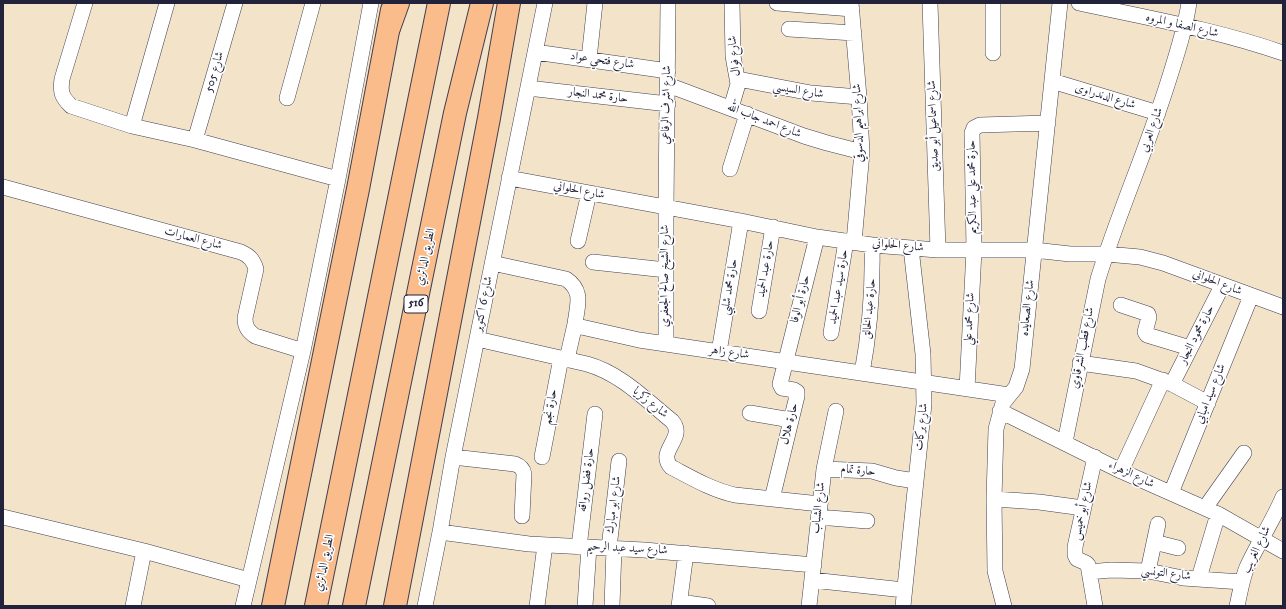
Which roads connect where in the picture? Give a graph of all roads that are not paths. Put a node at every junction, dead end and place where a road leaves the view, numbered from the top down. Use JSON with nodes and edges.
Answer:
{"nodes":[{"id":1,"x":85,"y":3,"type":"edge"},
{"id":2,"x":167,"y":3,"type":"edge"},
{"id":3,"x":234,"y":3,"type":"edge"},
{"id":4,"x":313,"y":3,"type":"edge"},
{"id":5,"x":371,"y":3,"type":"edge"},
{"id":6,"x":394,"y":3,"type":"edge"},
{"id":7,"x":398,"y":3,"type":"edge"},
{"id":8,"x":439,"y":3,"type":"edge"},
{"id":9,"x":482,"y":3,"type":"edge"},
{"id":10,"x":509,"y":3,"type":"edge"},
{"id":11,"x":545,"y":3,"type":"edge"},
{"id":12,"x":595,"y":3,"type":"edge"},
{"id":13,"x":668,"y":3,"type":"edge"},
{"id":14,"x":732,"y":3,"type":"edge"},
{"id":15,"x":777,"y":3,"type":"edge"},
{"id":16,"x":930,"y":3,"type":"edge"},
{"id":17,"x":993,"y":3,"type":"edge"},
{"id":18,"x":1060,"y":3,"type":"edge"},
{"id":19,"x":1079,"y":3,"type":"edge"},
{"id":20,"x":1189,"y":3,"type":"edge"},
{"id":21,"x":852,"y":6,"type":"edge"},
{"id":22,"x":1186,"y":26,"type":"junction"},
{"id":23,"x":389,"y":28,"type":"junction"},
{"id":24,"x":789,"y":29,"type":"dead end"},
{"id":25,"x":854,"y":33,"type":"junction"},
{"id":26,"x":535,"y":52,"type":"junction"},
{"id":27,"x":993,"y":53,"type":"dead end"},
{"id":28,"x":1283,"y":53,"type":"edge"},
{"id":29,"x":589,"y":59,"type":"junction"},
{"id":30,"x":668,"y":78,"type":"junction"},
{"id":31,"x":738,"y":79,"type":"junction"},
{"id":32,"x":1052,"y":81,"type":"junction"},
{"id":33,"x":528,"y":88,"type":"junction"},
{"id":34,"x":859,"y":97,"type":"junction"},
{"id":35,"x":287,"y":98,"type":"dead end"},
{"id":36,"x":668,"y":104,"type":"junction"},
{"id":37,"x":731,"y":108,"type":"junction"},
{"id":38,"x":1158,"y":113,"type":"junction"},
{"id":39,"x":747,"y":114,"type":"junction"},
{"id":40,"x":1048,"y":123,"type":"junction"},
{"id":41,"x":132,"y":126,"type":"junction"},
{"id":42,"x":194,"y":140,"type":"junction"},
{"id":43,"x":862,"y":152,"type":"junction"},
{"id":44,"x":730,"y":169,"type":"dead end"},
{"id":45,"x":509,"y":178,"type":"junction"},
{"id":46,"x":338,"y":179,"type":"junction"},
{"id":47,"x":3,"y":187,"type":"edge"},
{"id":48,"x":589,"y":193,"type":"junction"},
{"id":49,"x":666,"y":208,"type":"junction"},
{"id":50,"x":741,"y":221,"type":"junction"},
{"id":51,"x":773,"y":227,"type":"junction"},
{"id":52,"x":817,"y":237,"type":"junction"},
{"id":53,"x":578,"y":241,"type":"dead end"},
{"id":54,"x":850,"y":242,"type":"junction"},
{"id":55,"x":872,"y":245,"type":"junction"},
{"id":56,"x":911,"y":248,"type":"junction"},
{"id":57,"x":938,"y":250,"type":"junction"},
{"id":58,"x":974,"y":250,"type":"junction"},
{"id":59,"x":1034,"y":250,"type":"junction"},
{"id":60,"x":1106,"y":254,"type":"junction"},
{"id":61,"x":492,"y":262,"type":"junction"},
{"id":62,"x":593,"y":262,"type":"dead end"},
{"id":63,"x":666,"y":270,"type":"junction"},
{"id":64,"x":1222,"y":286,"type":"junction"},
{"id":65,"x":1251,"y":296,"type":"junction"},
{"id":66,"x":1121,"y":305,"type":"dead end"},
{"id":67,"x":1283,"y":307,"type":"edge"},
{"id":68,"x":759,"y":311,"type":"dead end"},
{"id":69,"x":575,"y":324,"type":"junction"},
{"id":70,"x":831,"y":333,"type":"dead end"},
{"id":71,"x":477,"y":339,"type":"junction"},
{"id":72,"x":666,"y":344,"type":"junction"},
{"id":73,"x":1190,"y":348,"type":"junction"},
{"id":74,"x":303,"y":351,"type":"junction"},
{"id":75,"x":719,"y":352,"type":"junction"},
{"id":76,"x":564,"y":358,"type":"junction"},
{"id":77,"x":786,"y":361,"type":"junction"},
{"id":78,"x":1080,"y":363,"type":"junction"},
{"id":79,"x":862,"y":373,"type":"junction"},
{"id":80,"x":925,"y":382,"type":"junction"},
{"id":81,"x":1168,"y":382,"type":"junction"},
{"id":82,"x":967,"y":389,"type":"junction"},
{"id":83,"x":1009,"y":395,"type":"junction"},
{"id":84,"x":1208,"y":403,"type":"junction"},
{"id":85,"x":836,"y":411,"type":"dead end"},
{"id":86,"x":1000,"y":411,"type":"junction"},
{"id":87,"x":750,"y":413,"type":"dead end"},
{"id":88,"x":595,"y":414,"type":"dead end"},
{"id":89,"x":791,"y":420,"type":"junction"},
{"id":90,"x":1065,"y":442,"type":"junction"},
{"id":91,"x":1244,"y":453,"type":"dead end"},
{"id":92,"x":453,"y":457,"type":"junction"},
{"id":93,"x":542,"y":457,"type":"dead end"},
{"id":94,"x":1095,"y":457,"type":"junction"},
{"id":95,"x":619,"y":462,"type":"dead end"},
{"id":96,"x":824,"y":469,"type":"junction"},
{"id":97,"x":1121,"y":471,"type":"junction"},
{"id":98,"x":916,"y":481,"type":"junction"},
{"id":99,"x":1171,"y":493,"type":"junction"},
{"id":100,"x":1283,"y":497,"type":"edge"},
{"id":101,"x":772,"y":499,"type":"junction"},
{"id":102,"x":994,"y":499,"type":"junction"},
{"id":103,"x":1083,"y":508,"type":"junction"},
{"id":104,"x":1205,"y":508,"type":"junction"},
{"id":105,"x":819,"y":511,"type":"junction"},
{"id":106,"x":1218,"y":514,"type":"junction"},
{"id":107,"x":522,"y":516,"type":"dead end"},
{"id":108,"x":3,"y":517,"type":"edge"},
{"id":109,"x":867,"y":521,"type":"dead end"},
{"id":110,"x":1158,"y":524,"type":"dead end"},
{"id":111,"x":440,"y":532,"type":"junction"},
{"id":112,"x":1262,"y":540,"type":"junction"},
{"id":113,"x":1154,"y":542,"type":"junction"},
{"id":114,"x":545,"y":544,"type":"junction"},
{"id":115,"x":584,"y":547,"type":"junction"},
{"id":116,"x":612,"y":548,"type":"junction"},
{"id":117,"x":1178,"y":548,"type":"dead end"},
{"id":118,"x":144,"y":551,"type":"junction"},
{"id":119,"x":1283,"y":551,"type":"edge"},
{"id":120,"x":686,"y":553,"type":"junction"},
{"id":121,"x":814,"y":565,"type":"junction"},
{"id":122,"x":1148,"y":571,"type":"junction"},
{"id":123,"x":1089,"y":572,"type":"junction"},
{"id":124,"x":1199,"y":578,"type":"junction"},
{"id":125,"x":249,"y":580,"type":"junction"},
{"id":126,"x":812,"y":580,"type":"junction"},
{"id":127,"x":1242,"y":582,"type":"junction"},
{"id":128,"x":904,"y":590,"type":"junction"},
{"id":129,"x":679,"y":604,"type":"edge"},
{"id":130,"x":133,"y":606,"type":"edge"},
{"id":131,"x":243,"y":606,"type":"edge"},
{"id":132,"x":273,"y":606,"type":"edge"},
{"id":133,"x":316,"y":606,"type":"edge"},
{"id":134,"x":354,"y":606,"type":"edge"},
{"id":135,"x":395,"y":606,"type":"edge"},
{"id":136,"x":425,"y":606,"type":"edge"},
{"id":137,"x":537,"y":606,"type":"edge"},
{"id":138,"x":584,"y":606,"type":"edge"},
{"id":139,"x":612,"y":606,"type":"edge"},
{"id":140,"x":708,"y":606,"type":"edge"},
{"id":141,"x":809,"y":606,"type":"edge"},
{"id":142,"x":903,"y":606,"type":"edge"},
{"id":143,"x":1004,"y":606,"type":"edge"},
{"id":144,"x":1095,"y":606,"type":"edge"},
{"id":145,"x":1238,"y":606,"type":"edge"}],
"edges":[{"from":1,"to":41,"type":"street"},
{"from":2,"to":41,"type":"street"},
{"from":3,"to":42,"type":"street","name":"شارع 505"},
{"from":4,"to":35,"type":"street"},
{"from":5,"to":46,"type":"street"},
{"from":6,"to":23,"type":"highway"},
{"from":7,"to":23,"type":"highway"},
{"from":8,"to":133,"type":"highway","name":"الطريق الدائري"},
{"from":9,"to":134,"type":"highway","name":"الطريق الدائري","number":"516"},
{"from":10,"to":135,"type":"highway"},
{"from":11,"to":26,"type":"street","name":"شارع 6 اكتوبر"},
{"from":12,"to":29,"type":"street"},
{"from":13,"to":30,"type":"street","name":"شارع اشرف الرفاعي"},
{"from":14,"to":31,"type":"street","name":"شارع فوال"},
{"from":15,"to":21,"type":"street"},
{"from":16,"to":57,"type":"street","name":"شارع اسماعيل أبو صديق"},
{"from":17,"to":27,"type":"street"},
{"from":18,"to":32,"type":"street","name":"شارع الصعايده"},
{"from":19,"to":22,"type":"street","name":"شارع الصفا و المروه"},
{"from":20,"to":22,"type":"street","name":"شارع العربي"},
{"from":21,"to":25,"type":"street","name":"شارع ابراهيم الدسوقي"},
{"from":22,"to":28,"type":"street","name":"شارع الصفا و المروه"},
{"from":22,"to":38,"type":"street","name":"شارع العربي"},
{"from":23,"to":132,"type":"highway"},
{"from":24,"to":25,"type":"street"},
{"from":25,"to":34,"type":"street","name":"شارع ابراهيم الدسوقي"},
{"from":26,"to":29,"type":"street","name":"شارع فتحي عواد"},
{"from":26,"to":33,"type":"street","name":"شارع 6 اكتوبر"},
{"from":29,"to":30,"type":"street","name":"شارع فتحي عواد"},
{"from":30,"to":36,"type":"street","name":"شارع اشرف الرفاعي"},
{"from":30,"to":37,"type":"street","name":"شارع احمد جاب الله"},
{"from":31,"to":34,"type":"street","name":"شارع السيسي"},
{"from":31,"to":37,"type":"street","name":"شارع فوال"},
{"from":32,"to":38,"type":"street","name":"شارع الدندراوى"},
{"from":32,"to":40,"type":"street","name":"شارع الصعايده"},
{"from":33,"to":36,"type":"street","name":"حارة محمد النجار"},
{"from":33,"to":45,"type":"street","name":"شارع 6 اكتوبر"},
{"from":34,"to":43,"type":"street","name":"شارع ابراهيم الدسوقي"},
{"from":36,"to":49,"type":"street","name":"شارع اشرف الرفاعي"},
{"from":37,"to":39,"type":"street","name":"شارع احمد جاب الله"},
{"from":38,"to":60,"type":"street","name":"شارع العربي"},
{"from":39,"to":43,"type":"street","name":"شارع احمد جاب الله"},
{"from":39,"to":44,"type":"street"},
{"from":40,"to":58,"type":"street","name":"حارة محمد علي عبد الكريم"},
{"from":40,"to":59,"type":"street","name":"شارع الصعايده"},
{"from":41,"to":42,"type":"street"},
{"from":42,"to":46,"type":"street"},
{"from":43,"to":54,"type":"street","name":"شارع ابراهيم الدسوقي"},
{"from":45,"to":48,"type":"street","name":"شارع الحلواني"},
{"from":45,"to":61,"type":"street","name":"شارع 6 اكتوبر"},
{"from":46,"to":74,"type":"street"},
{"from":47,"to":74,"type":"street","name":"شارع العمارات"},
{"from":48,"to":49,"type":"street","name":"شارع الحلواني"},
{"from":48,"to":53,"type":"street"},
{"from":49,"to":50,"type":"street","name":"شارع الحلواني"},
{"from":49,"to":63,"type":"street","name":"شارع الشيخ صالح الجعفري"},
{"from":50,"to":51,"type":"street","name":"شارع الحلواني"},
{"from":50,"to":75,"type":"street","name":"حارة محمد شلبي"},
{"from":51,"to":52,"type":"street","name":"شارع الحلواني"},
{"from":51,"to":68,"type":"street","name":"حارة عبد الحميد"},
{"from":52,"to":54,"type":"street","name":"شارع الحلواني"},
{"from":52,"to":77,"type":"street","name":"حارة أبو الوفا"},
{"from":54,"to":55,"type":"street","name":"شارع الحلواني"},
{"from":54,"to":70,"type":"street","name":"حارة سيد عبد الحميد"},
{"from":55,"to":56,"type":"street","name":"شارع الحلواني"},
{"from":55,"to":79,"type":"street","name":"حارة عبد الخالق"},
{"from":56,"to":57,"type":"street","name":"شارع الحلواني"},
{"from":56,"to":80,"type":"street","name":"شارع بركات"},
{"from":57,"to":58,"type":"street","name":"شارع الحلواني"},
{"from":58,"to":59,"type":"street","name":"شارع الحلواني"},
{"from":58,"to":82,"type":"street","name":"شارع محمد علي"},
{"from":59,"to":60,"type":"street","name":"شارع الحلواني"},
{"from":59,"to":83,"type":"street","name":"شارع الصعايده"},
{"from":60,"to":64,"type":"street","name":"شارع الحلواني"},
{"from":60,"to":78,"type":"street","name":"شارع قطب الشرقاوي"},
{"from":61,"to":69,"type":"street"},
{"from":61,"to":71,"type":"street","name":"شارع 6 اكتوبر"},
{"from":62,"to":63,"type":"street"},
{"from":63,"to":72,"type":"street","name":"شارع الشيخ صالح الجعفري"},
{"from":64,"to":65,"type":"street","name":"شارع الحلواني"},
{"from":64,"to":73,"type":"street","name":"حارة محمود النجار"},
{"from":65,"to":67,"type":"street","name":"شارع الحلواني"},
{"from":65,"to":84,"type":"street","name":"شارع سيد امبابي"},
{"from":66,"to":73,"type":"street"},
{"from":69,"to":72,"type":"street","name":"شارع زاهر"},
{"from":69,"to":76,"type":"street","name":"حارة نجم"},
{"from":71,"to":76,"type":"street","name":"شارع زكريا"},
{"from":71,"to":92,"type":"street","name":"شارع 6 اكتوبر"},
{"from":72,"to":75,"type":"street","name":"شارع زاهر"},
{"from":73,"to":81,"type":"street","name":"حارة محمود النجار"},
{"from":74,"to":125,"type":"street"},
{"from":75,"to":77,"type":"street","name":"شارع زاهر"},
{"from":76,"to":93,"type":"street","name":"حارة نجم"},
{"from":76,"to":101,"type":"street","name":"شارع زكريا"},
{"from":77,"to":79,"type":"street","name":"شارع زاهر"},
{"from":77,"to":89,"type":"street","name":"حارة هلال"},
{"from":78,"to":81,"type":"street"},
{"from":78,"to":90,"type":"street","name":"شارع قطب الشرقاوي"},
{"from":79,"to":80,"type":"street","name":"شارع زاهر"},
{"from":80,"to":82,"type":"street","name":"شارع زاهر"},
{"from":80,"to":98,"type":"street","name":"شارع بركات"},
{"from":81,"to":84,"type":"street"},
{"from":81,"to":97,"type":"street","name":"حارة محمود النجار"},
{"from":82,"to":83,"type":"street","name":"شارع زاهر"},
{"from":83,"to":86,"type":"street","name":"شارع الصعايده"},
{"from":84,"to":99,"type":"street","name":"شارع سيد امبابي"},
{"from":85,"to":96,"type":"street","name":"شارع الشباب"},
{"from":86,"to":90,"type":"street","name":"شارع الزهراء"},
{"from":86,"to":102,"type":"street","name":"شارع الصعايده"},
{"from":87,"to":89,"type":"street"},
{"from":88,"to":115,"type":"street","name":"حارة فضل رواقه"},
{"from":89,"to":101,"type":"street","name":"حارة هلال"},
{"from":90,"to":94,"type":"street","name":"شارع الزهراء"},
{"from":91,"to":104,"type":"street"},
{"from":92,"to":107,"type":"street"},
{"from":92,"to":111,"type":"street","name":"شارع 6 اكتوبر"},
{"from":94,"to":97,"type":"street","name":"شارع الزهراء"},
{"from":94,"to":103,"type":"street","name":"شارع أبو خميس"},
{"from":95,"to":116,"type":"street","name":"شارع ابو مبارك"},
{"from":96,"to":98,"type":"street","name":"حارة تمام"},
{"from":96,"to":105,"type":"street","name":"شارع الشباب"},
{"from":97,"to":99,"type":"street","name":"شارع الزهراء"},
{"from":98,"to":128,"type":"street","name":"شارع بركات"},
{"from":99,"to":104,"type":"street","name":"شارع الزهراء"},
{"from":100,"to":112,"type":"street","name":"شارع الغريب"},
{"from":101,"to":105,"type":"street","name":"شارع زكريا"},
{"from":102,"to":103,"type":"street"},
{"from":102,"to":143,"type":"street","name":"شارع الصعايده"},
{"from":103,"to":123,"type":"street","name":"شارع أبو خميس"},
{"from":104,"to":106,"type":"street","name":"شارع الزهراء"},
{"from":105,"to":109,"type":"street","name":"شارع زكريا"},
{"from":105,"to":121,"type":"street","name":"شارع الشباب"},
{"from":106,"to":112,"type":"street","name":"شارع الزهراء"},
{"from":106,"to":124,"type":"street"},
{"from":108,"to":118,"type":"street"},
{"from":110,"to":113,"type":"street"},
{"from":111,"to":114,"type":"street","name":"شارع سيد عبد الرحيم"},
{"from":111,"to":136,"type":"street","name":"شارع 6 اكتوبر"},
{"from":112,"to":119,"type":"street","name":"شارع الزهراء"},
{"from":112,"to":127,"type":"street","name":"شارع الغريب"},
{"from":113,"to":117,"type":"street"},
{"from":113,"to":122,"type":"street"},
{"from":114,"to":115,"type":"street","name":"شارع سيد عبد الرحيم"},
{"from":114,"to":137,"type":"street"},
{"from":115,"to":116,"type":"street","name":"شارع سيد عبد الرحيم"},
{"from":115,"to":138,"type":"street","name":"حارة فضل رواقه"},
{"from":116,"to":120,"type":"street","name":"شارع سيد عبد الرحيم"},
{"from":116,"to":139,"type":"street","name":"شارع ابو مبارك"},
{"from":118,"to":125,"type":"street"},
{"from":118,"to":130,"type":"street"},
{"from":120,"to":121,"type":"street","name":"شارع سيد عبد الرحيم"},
{"from":120,"to":129,"type":"street"},
{"from":121,"to":126,"type":"street","name":"شارع الشباب"},
{"from":122,"to":123,"type":"street","name":"شارع التونسي"},
{"from":122,"to":124,"type":"street","name":"شارع التونسي"},
{"from":123,"to":144,"type":"street","name":"شارع أبو خميس"},
{"from":124,"to":127,"type":"street","name":"شارع التونسي"},
{"from":125,"to":131,"type":"street"},
{"from":126,"to":128,"type":"street"},
{"from":126,"to":141,"type":"street","name":"شارع الشباب"},
{"from":127,"to":145,"type":"street","name":"شارع الغريب"},
{"from":128,"to":142,"type":"street","name":"شارع بركات"},
{"from":129,"to":140,"type":"street"}]}
